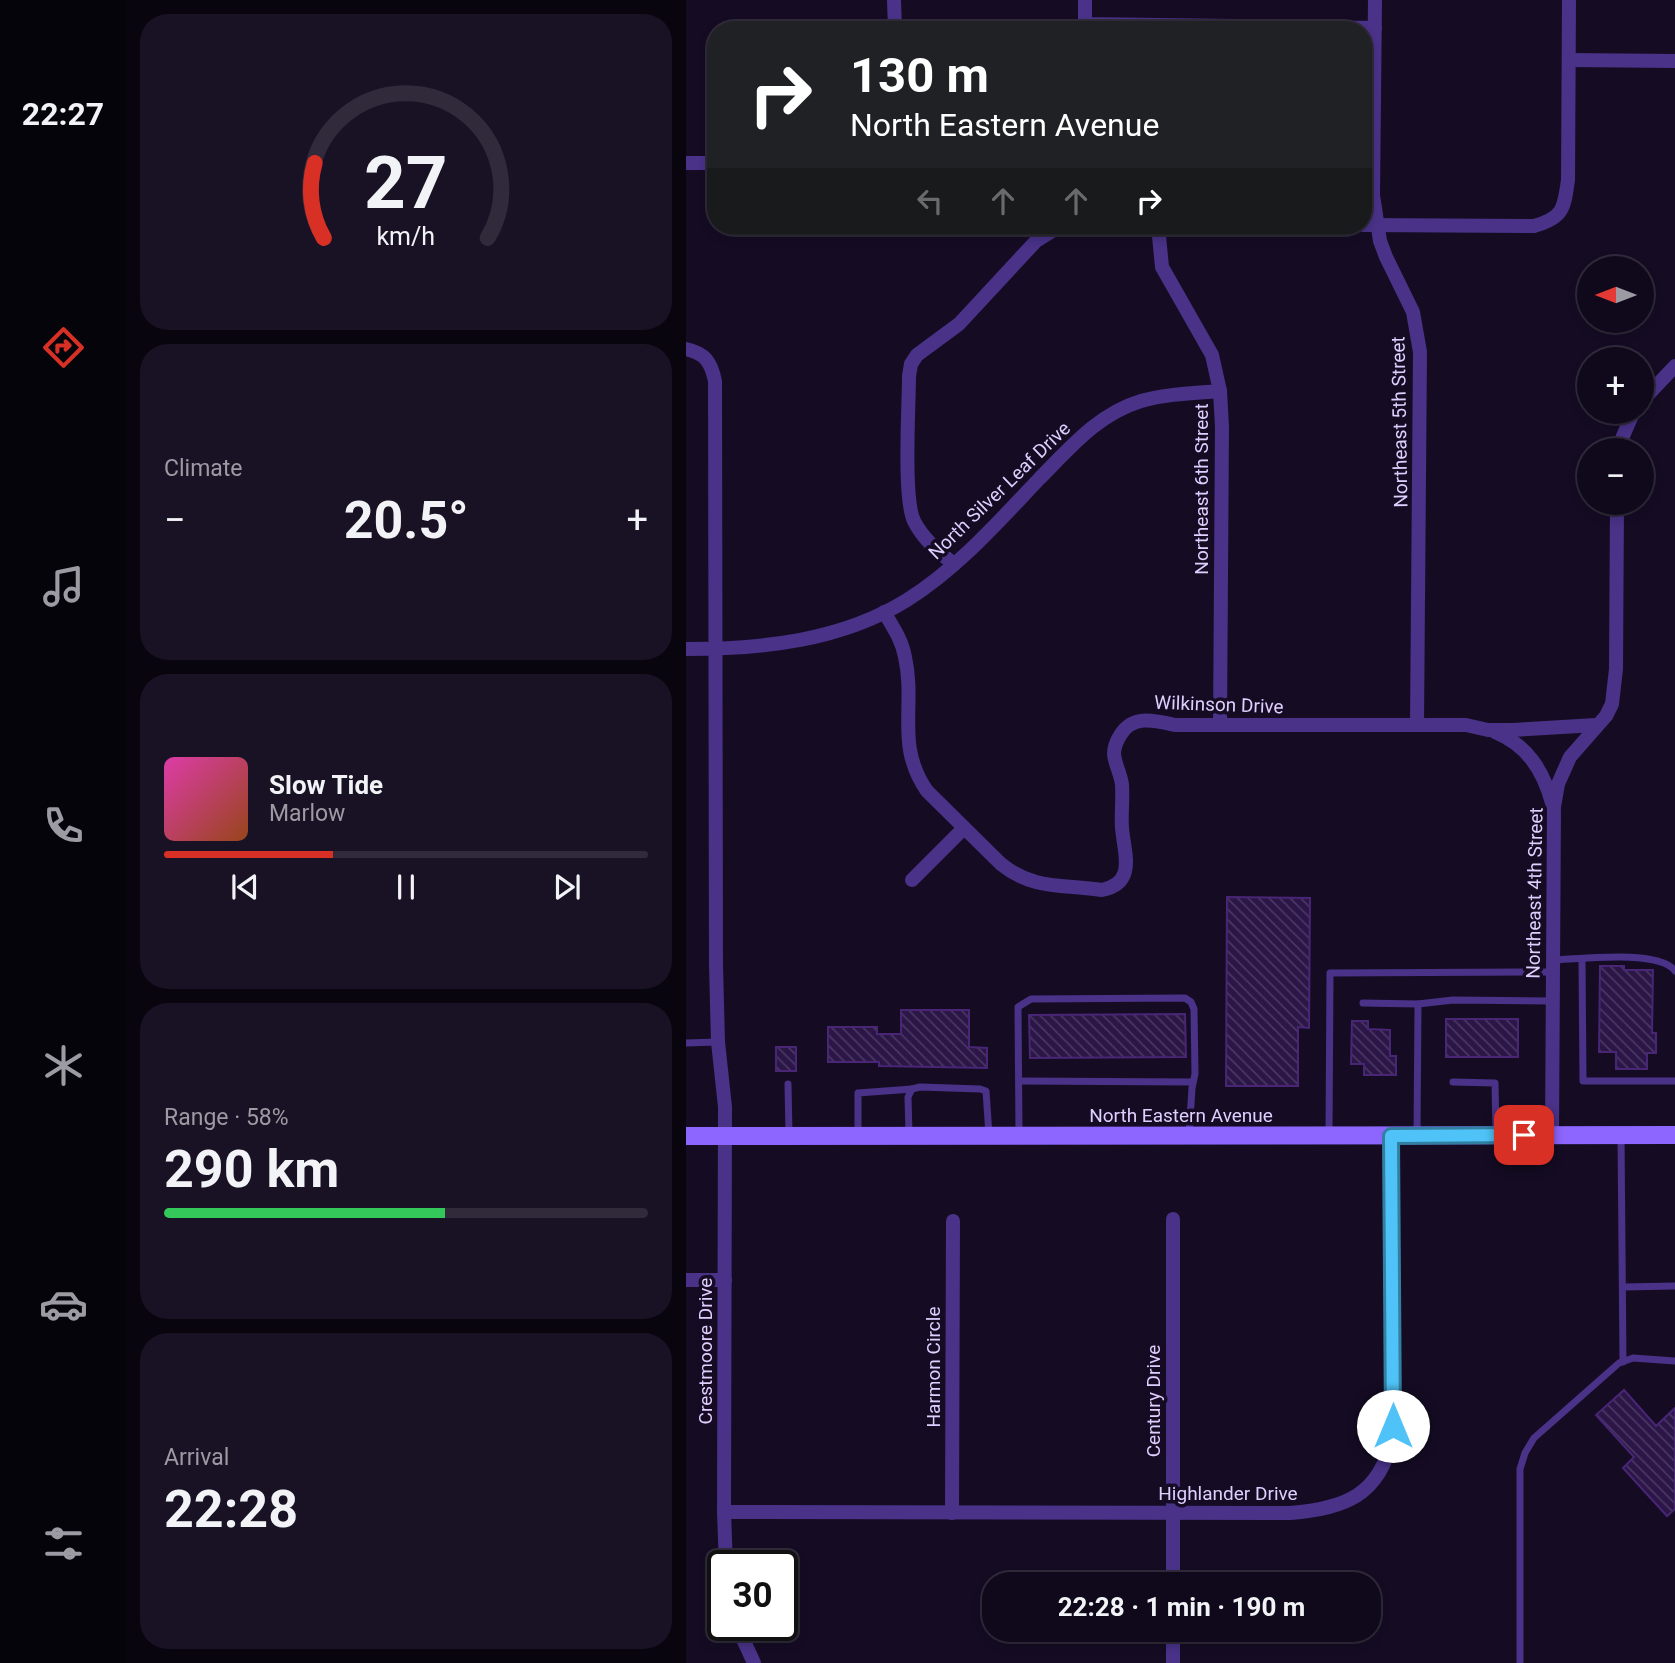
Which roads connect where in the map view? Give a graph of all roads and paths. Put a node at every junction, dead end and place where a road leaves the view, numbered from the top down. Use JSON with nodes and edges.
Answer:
{"nodes":[{"id":1,"x":894,"y":0,"type":"edge"},
{"id":2,"x":1085,"y":0,"type":"edge"},
{"id":3,"x":1375,"y":0,"type":"edge"},
{"id":4,"x":1569,"y":0,"type":"edge"},
{"id":5,"x":895,"y":21,"type":"edge"},
{"id":6,"x":1085,"y":21,"type":"edge"},
{"id":7,"x":1372,"y":28,"type":"edge"},
{"id":8,"x":1375,"y":28,"type":"junction"},
{"id":9,"x":1569,"y":60,"type":"junction"},
{"id":10,"x":1675,"y":61,"type":"edge"},
{"id":11,"x":686,"y":163,"type":"edge"},
{"id":12,"x":707,"y":163,"type":"edge"},
{"id":13,"x":1372,"y":205,"type":"edge"},
{"id":14,"x":1372,"y":225,"type":"edge"},
{"id":15,"x":1372,"y":229,"type":"edge"},
{"id":16,"x":1046,"y":235,"type":"edge"},
{"id":17,"x":1159,"y":235,"type":"edge"},
{"id":18,"x":686,"y":349,"type":"edge"},
{"id":19,"x":1675,"y":366,"type":"edge"},
{"id":20,"x":1654,"y":388,"type":"edge"},
{"id":21,"x":1220,"y":391,"type":"junction"},
{"id":22,"x":1617,"y":515,"type":"edge"},
{"id":23,"x":954,"y":564,"type":"junction"},
{"id":24,"x":884,"y":612,"type":"junction"},
{"id":25,"x":686,"y":649,"type":"edge"},
{"id":26,"x":716,"y":649,"type":"junction"},
{"id":27,"x":1220,"y":725,"type":"junction"},
{"id":28,"x":1417,"y":725,"type":"junction"},
{"id":29,"x":1596,"y":725,"type":"junction"},
{"id":30,"x":1488,"y":730,"type":"junction"},
{"id":31,"x":1554,"y":807,"type":"junction"},
{"id":32,"x":964,"y":828,"type":"junction"},
{"id":33,"x":912,"y":880,"type":"dead end"},
{"id":34,"x":1583,"y":959,"type":"junction"},
{"id":35,"x":1552,"y":966,"type":"junction"},
{"id":36,"x":1675,"y":971,"type":"edge"},
{"id":37,"x":1552,"y":1000,"type":"junction"},
{"id":38,"x":1363,"y":1003,"type":"dead end"},
{"id":39,"x":1418,"y":1004,"type":"junction"},
{"id":40,"x":718,"y":1042,"type":"junction"},
{"id":41,"x":686,"y":1043,"type":"edge"},
{"id":42,"x":1020,"y":1081,"type":"junction"},
{"id":43,"x":1192,"y":1082,"type":"junction"},
{"id":44,"x":1453,"y":1082,"type":"dead end"},
{"id":45,"x":1675,"y":1082,"type":"edge"},
{"id":46,"x":788,"y":1084,"type":"dead end"},
{"id":47,"x":912,"y":1089,"type":"junction"},
{"id":48,"x":724,"y":1135,"type":"junction"},
{"id":49,"x":789,"y":1135,"type":"junction"},
{"id":50,"x":858,"y":1135,"type":"junction"},
{"id":51,"x":909,"y":1135,"type":"junction"},
{"id":52,"x":989,"y":1135,"type":"junction"},
{"id":53,"x":1019,"y":1135,"type":"junction"},
{"id":54,"x":1417,"y":1135,"type":"junction"},
{"id":55,"x":1496,"y":1135,"type":"junction"},
{"id":56,"x":1552,"y":1135,"type":"junction"},
{"id":57,"x":1621,"y":1135,"type":"junction"},
{"id":58,"x":1675,"y":1135,"type":"edge"},
{"id":59,"x":686,"y":1136,"type":"edge"},
{"id":60,"x":1189,"y":1136,"type":"junction"},
{"id":61,"x":1329,"y":1136,"type":"junction"},
{"id":62,"x":1391,"y":1136,"type":"junction"},
{"id":63,"x":1173,"y":1219,"type":"dead end"},
{"id":64,"x":953,"y":1221,"type":"dead end"},
{"id":65,"x":686,"y":1280,"type":"edge"},
{"id":66,"x":725,"y":1280,"type":"junction"},
{"id":67,"x":1675,"y":1286,"type":"edge"},
{"id":68,"x":1623,"y":1287,"type":"junction"},
{"id":69,"x":1675,"y":1360,"type":"edge"},
{"id":70,"x":1623,"y":1362,"type":"junction"},
{"id":71,"x":724,"y":1512,"type":"junction"},
{"id":72,"x":1173,"y":1512,"type":"junction"},
{"id":73,"x":952,"y":1513,"type":"junction"},
{"id":74,"x":725,"y":1550,"type":"edge"},
{"id":75,"x":1173,"y":1572,"type":"edge"},
{"id":76,"x":744,"y":1641,"type":"edge"},
{"id":77,"x":1173,"y":1642,"type":"edge"},
{"id":78,"x":754,"y":1663,"type":"edge"},
{"id":79,"x":1174,"y":1663,"type":"edge"},
{"id":80,"x":1520,"y":1663,"type":"edge"}],
"edges":[{"from":1,"to":5,"type":"street"},
{"from":2,"to":6,"type":"street"},
{"from":3,"to":8,"type":"street","name":"Northeast 5th Street"},
{"from":4,"to":9,"type":"street"},
{"from":7,"to":8,"type":"street"},
{"from":8,"to":13,"type":"street","name":"Northeast 5th Street"},
{"from":9,"to":10,"type":"street"},
{"from":9,"to":14,"type":"street"},
{"from":11,"to":12,"type":"street"},
{"from":15,"to":28,"type":"street","name":"Northeast 5th Street"},
{"from":16,"to":23,"type":"street"},
{"from":17,"to":21,"type":"street","name":"Northeast 6th Street"},
{"from":18,"to":26,"type":"street","name":"Crestmoore Drive"},
{"from":19,"to":20,"type":"street"},
{"from":21,"to":23,"type":"street","name":"North Silver Leaf Drive"},
{"from":21,"to":27,"type":"street","name":"Northeast 6th Street"},
{"from":22,"to":29,"type":"street","name":"Northeast 4th Street"},
{"from":23,"to":24,"type":"street","name":"North Silver Leaf Drive"},
{"from":24,"to":26,"type":"street","name":"North Silver Leaf Drive"},
{"from":24,"to":32,"type":"street","name":"Wilkinson Drive"},
{"from":25,"to":26,"type":"street","name":"North Silver Leaf Drive"},
{"from":26,"to":40,"type":"street","name":"Crestmoore Drive"},
{"from":27,"to":28,"type":"street","name":"Wilkinson Drive"},
{"from":27,"to":32,"type":"street","name":"Wilkinson Drive"},
{"from":28,"to":30,"type":"street","name":"Wilkinson Drive"},
{"from":29,"to":30,"type":"street","name":"Wilkinson Drive"},
{"from":29,"to":31,"type":"street","name":"Northeast 4th Street"},
{"from":30,"to":31,"type":"street"},
{"from":31,"to":35,"type":"street","name":"Northeast 4th Street"},
{"from":32,"to":33,"type":"street"},
{"from":34,"to":35,"type":"lane"},
{"from":34,"to":36,"type":"lane"},
{"from":34,"to":45,"type":"lane"},
{"from":35,"to":37,"type":"street","name":"Northeast 4th Street"},
{"from":35,"to":61,"type":"lane"},
{"from":37,"to":39,"type":"lane"},
{"from":37,"to":56,"type":"street","name":"Northeast 4th Street"},
{"from":38,"to":39,"type":"lane"},
{"from":39,"to":54,"type":"lane"},
{"from":40,"to":41,"type":"lane"},
{"from":40,"to":48,"type":"street","name":"Crestmoore Drive"},
{"from":42,"to":43,"type":"lane"},
{"from":42,"to":43,"type":"lane"},
{"from":42,"to":53,"type":"lane"},
{"from":43,"to":60,"type":"lane"},
{"from":44,"to":55,"type":"lane"},
{"from":46,"to":49,"type":"lane"},
{"from":47,"to":50,"type":"lane"},
{"from":47,"to":51,"type":"lane"},
{"from":47,"to":52,"type":"lane"},
{"from":48,"to":49,"type":"main road","name":"North Eastern Avenue"},
{"from":48,"to":59,"type":"main road","name":"North Eastern Avenue"},
{"from":48,"to":66,"type":"street","name":"Crestmoore Drive"},
{"from":49,"to":50,"type":"main road","name":"North Eastern Avenue"},
{"from":50,"to":51,"type":"main road","name":"North Eastern Avenue"},
{"from":51,"to":52,"type":"main road","name":"North Eastern Avenue"},
{"from":52,"to":53,"type":"main road","name":"North Eastern Avenue"},
{"from":53,"to":60,"type":"main road","name":"North Eastern Avenue"},
{"from":54,"to":55,"type":"main road","name":"North Eastern Avenue"},
{"from":54,"to":62,"type":"main road","name":"North Eastern Avenue"},
{"from":55,"to":56,"type":"main road","name":"North Eastern Avenue"},
{"from":56,"to":57,"type":"main road","name":"North Eastern Avenue"},
{"from":57,"to":58,"type":"main road","name":"North Eastern Avenue"},
{"from":57,"to":68,"type":"lane"},
{"from":60,"to":61,"type":"main road","name":"North Eastern Avenue"},
{"from":61,"to":62,"type":"main road","name":"North Eastern Avenue"},
{"from":62,"to":72,"type":"street","name":"Highlander Drive"},
{"from":63,"to":72,"type":"street","name":"Century Drive"},
{"from":64,"to":73,"type":"street","name":"Harmon Circle"},
{"from":65,"to":66,"type":"street"},
{"from":66,"to":71,"type":"street","name":"Crestmoore Drive"},
{"from":67,"to":68,"type":"lane"},
{"from":68,"to":70,"type":"lane"},
{"from":69,"to":70,"type":"lane"},
{"from":70,"to":80,"type":"lane"},
{"from":71,"to":73,"type":"street","name":"Highlander Drive"},
{"from":71,"to":74,"type":"street","name":"Crestmoore Drive"},
{"from":72,"to":73,"type":"street","name":"Highlander Drive"},
{"from":72,"to":75,"type":"street","name":"Century Drive"},
{"from":76,"to":78,"type":"street"},
{"from":77,"to":79,"type":"street"}]}
